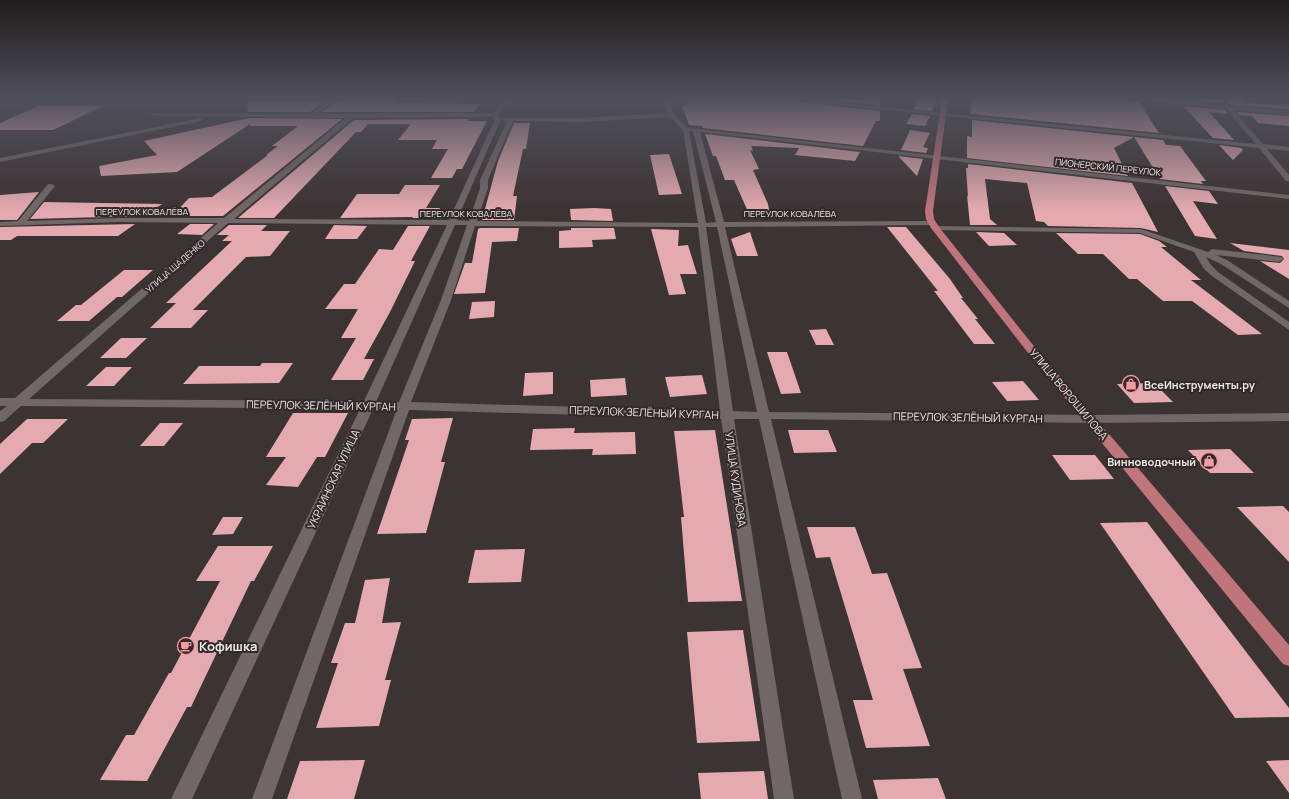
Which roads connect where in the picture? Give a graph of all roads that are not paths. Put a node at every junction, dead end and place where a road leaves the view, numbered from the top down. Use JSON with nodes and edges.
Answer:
{"nodes":[{"id":1,"x":119,"y":136,"type":"edge"},
{"id":2,"x":328,"y":136,"type":"edge"},
{"id":3,"x":488,"y":136,"type":"edge"},
{"id":4,"x":503,"y":136,"type":"edge"},
{"id":5,"x":692,"y":136,"type":"edge"},
{"id":6,"x":693,"y":136,"type":"edge"},
{"id":7,"x":755,"y":136,"type":"edge"},
{"id":8,"x":939,"y":136,"type":"edge"},
{"id":9,"x":1161,"y":136,"type":"edge"},
{"id":10,"x":1253,"y":136,"type":"edge"},
{"id":11,"x":1261,"y":146,"type":"junction"},
{"id":12,"x":1289,"y":149,"type":"edge"},
{"id":13,"x":936,"y":157,"type":"junction"},
{"id":14,"x":0,"y":160,"type":"edge"},
{"id":15,"x":1289,"y":178,"type":"edge"},
{"id":16,"x":50,"y":186,"type":"dead end"},
{"id":17,"x":1289,"y":196,"type":"edge"},
{"id":18,"x":226,"y":221,"type":"junction"},
{"id":19,"x":453,"y":222,"type":"junction"},
{"id":20,"x":473,"y":222,"type":"junction"},
{"id":21,"x":21,"y":223,"type":"junction"},
{"id":22,"x":0,"y":224,"type":"edge"},
{"id":23,"x":720,"y":224,"type":"junction"},
{"id":24,"x":702,"y":225,"type":"junction"},
{"id":25,"x":933,"y":226,"type":"junction"},
{"id":26,"x":1198,"y":250,"type":"junction"},
{"id":27,"x":1279,"y":259,"type":"dead end"},
{"id":28,"x":1289,"y":304,"type":"edge"},
{"id":29,"x":1289,"y":327,"type":"edge"},
{"id":30,"x":0,"y":402,"type":"edge"},
{"id":31,"x":18,"y":402,"type":"junction"},
{"id":32,"x":369,"y":405,"type":"junction"},
{"id":33,"x":404,"y":406,"type":"junction"},
{"id":34,"x":727,"y":415,"type":"junction"},
{"id":35,"x":764,"y":415,"type":"junction"},
{"id":36,"x":1289,"y":417,"type":"edge"},
{"id":37,"x":0,"y":418,"type":"edge"},
{"id":38,"x":1090,"y":419,"type":"junction"},
{"id":39,"x":1289,"y":658,"type":"edge"},
{"id":40,"x":181,"y":799,"type":"edge"},
{"id":41,"x":262,"y":799,"type":"edge"},
{"id":42,"x":784,"y":799,"type":"edge"},
{"id":43,"x":852,"y":799,"type":"edge"}],
"edges":[{"from":1,"to":14,"type":"street"},
{"from":2,"to":18,"type":"street","name":"УЛИЦА ЩАДЕНКО"},
{"from":3,"to":19,"type":"street","name":"УКРАИНСКАЯ УЛИЦА"},
{"from":4,"to":20,"type":"street"},
{"from":5,"to":24,"type":"street","name":"УЛИЦА КУДИНОВА"},
{"from":6,"to":23,"type":"street"},
{"from":7,"to":13,"type":"street","name":"ПИОНЕРСКИЙ ПЕРЕУЛОК"},
{"from":8,"to":13,"type":"main road"},
{"from":9,"to":11,"type":"street"},
{"from":10,"to":11,"type":"street"},
{"from":11,"to":12,"type":"street"},
{"from":11,"to":15,"type":"street"},
{"from":13,"to":17,"type":"street","name":"ПИОНЕРСКИЙ ПЕРЕУЛОК"},
{"from":13,"to":25,"type":"main road"},
{"from":16,"to":21,"type":"street"},
{"from":18,"to":19,"type":"street","name":"ПЕРЕУЛОК КОВАЛЁВА"},
{"from":18,"to":21,"type":"street","name":"ПЕРЕУЛОК КОВАЛЁВА"},
{"from":18,"to":31,"type":"street","name":"УЛИЦА ЩАДЕНКО"},
{"from":19,"to":20,"type":"street","name":"ПЕРЕУЛОК КОВАЛЁВА"},
{"from":19,"to":32,"type":"street","name":"УКРАИНСКАЯ УЛИЦА"},
{"from":20,"to":24,"type":"street","name":"ПЕРЕУЛОК КОВАЛЁВА"},
{"from":20,"to":33,"type":"street"},
{"from":21,"to":22,"type":"street","name":"ПЕРЕУЛОК КОВАЛЁВА"},
{"from":23,"to":24,"type":"street","name":"ПЕРЕУЛОК КОВАЛЁВА"},
{"from":23,"to":25,"type":"street","name":"ПЕРЕУЛОК КОВАЛЁВА"},
{"from":23,"to":35,"type":"street"},
{"from":24,"to":34,"type":"street","name":"УЛИЦА КУДИНОВА"},
{"from":25,"to":26,"type":"street","name":"ПЕРЕУЛОК КОВАЛЁВА"},
{"from":25,"to":38,"type":"main road","name":"УЛИЦА ВОРОШИЛОВА"},
{"from":26,"to":27,"type":"street"},
{"from":26,"to":28,"type":"street"},
{"from":26,"to":29,"type":"street"},
{"from":30,"to":31,"type":"street","name":"ПЕРЕУЛОК ЗЕЛЁНЫЙ КУРГАН"},
{"from":31,"to":32,"type":"street","name":"ПЕРЕУЛОК ЗЕЛЁНЫЙ КУРГАН"},
{"from":31,"to":37,"type":"street","name":"УЛИЦА ЩАДЕНКО"},
{"from":32,"to":33,"type":"street","name":"ПЕРЕУЛОК ЗЕЛЁНЫЙ КУРГАН"},
{"from":32,"to":40,"type":"street","name":"УКРАИНСКАЯ УЛИЦА"},
{"from":33,"to":34,"type":"street","name":"ПЕРЕУЛОК ЗЕЛЁНЫЙ КУРГАН"},
{"from":33,"to":41,"type":"street"},
{"from":34,"to":35,"type":"street","name":"ПЕРЕУЛОК ЗЕЛЁНЫЙ КУРГАН"},
{"from":34,"to":42,"type":"street","name":"УЛИЦА КУДИНОВА"},
{"from":35,"to":38,"type":"street","name":"ПЕРЕУЛОК ЗЕЛЁНЫЙ КУРГАН"},
{"from":35,"to":43,"type":"street"},
{"from":36,"to":38,"type":"street","name":"ПЕРЕУЛОК ЗЕЛЁНЫЙ КУРГАН"},
{"from":38,"to":39,"type":"main road","name":"УЛИЦА ВОРОШИЛОВА"}]}
